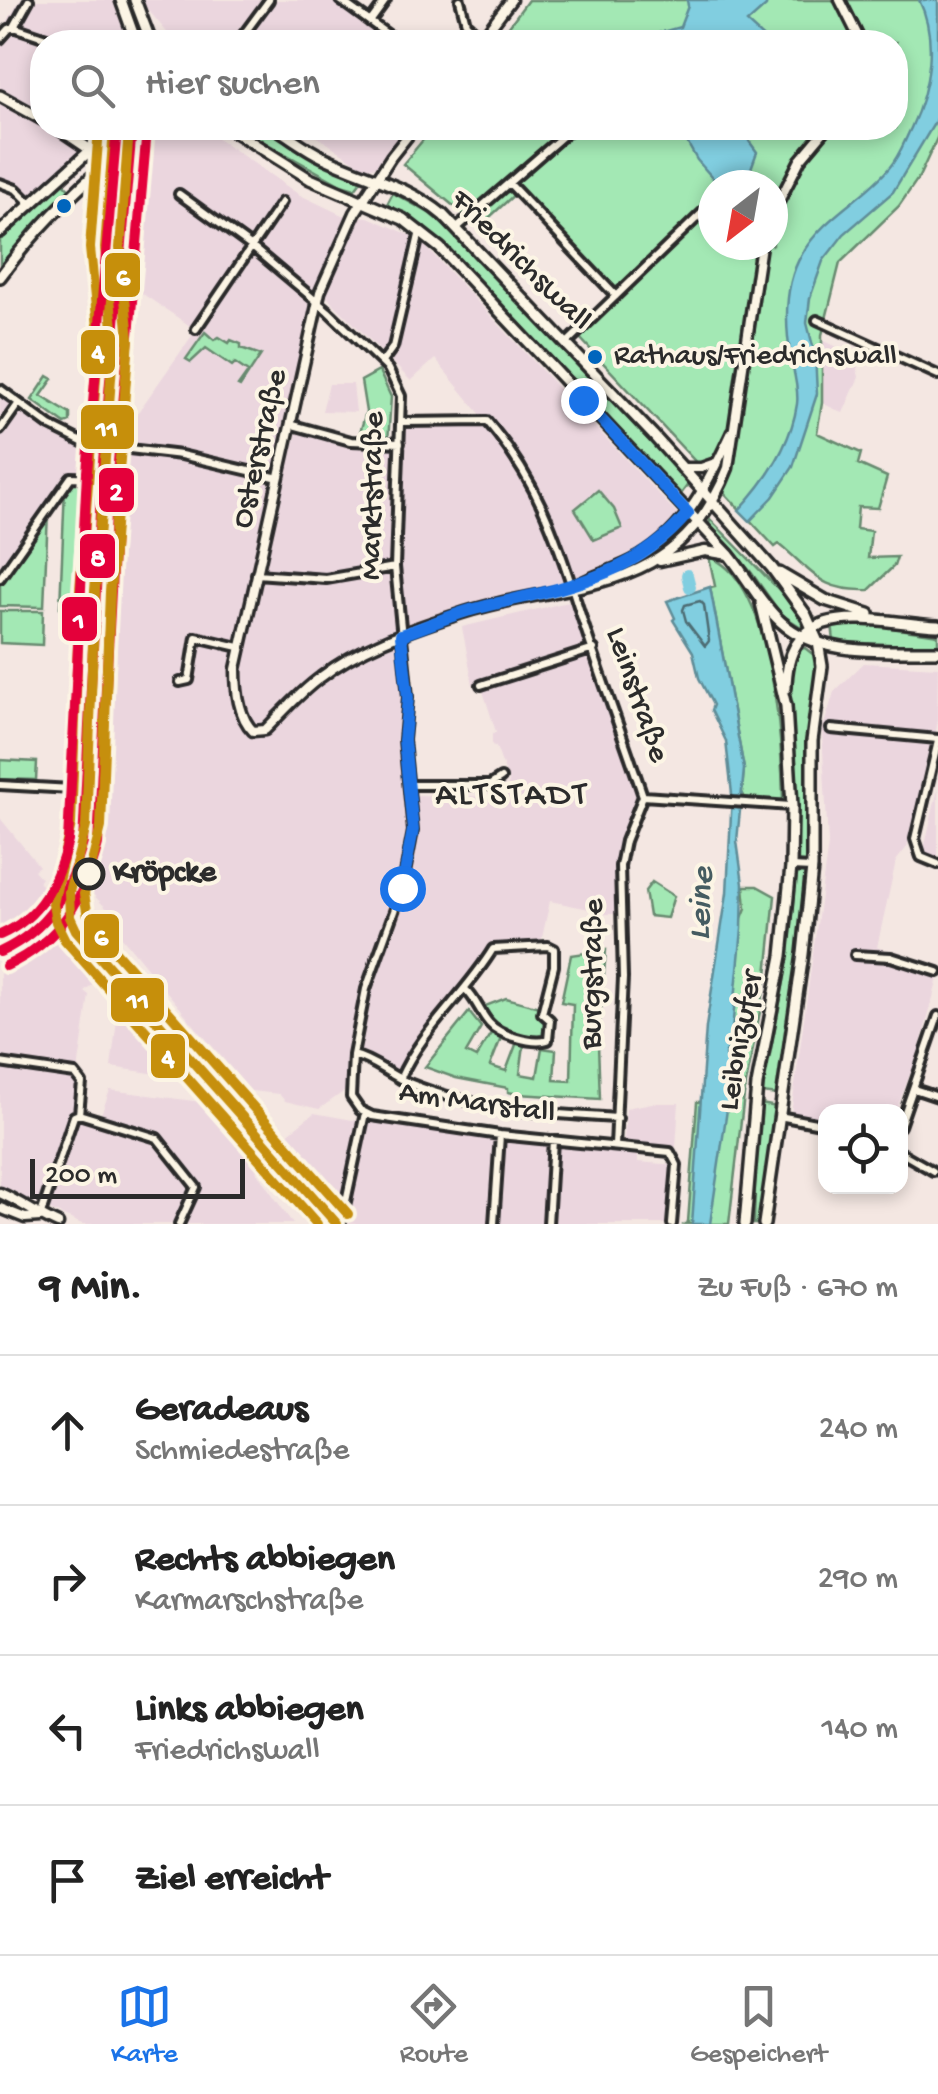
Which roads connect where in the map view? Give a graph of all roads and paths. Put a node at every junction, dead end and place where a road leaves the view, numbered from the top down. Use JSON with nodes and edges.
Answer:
{"nodes":[{"id":1,"x":29,"y":0,"type":"edge"},
{"id":2,"x":120,"y":0,"type":"edge"},
{"id":3,"x":135,"y":0,"type":"edge"},
{"id":4,"x":269,"y":0,"type":"edge"},
{"id":5,"x":340,"y":0,"type":"edge"},
{"id":6,"x":386,"y":0,"type":"edge"},
{"id":7,"x":460,"y":0,"type":"edge"},
{"id":8,"x":511,"y":0,"type":"edge"},
{"id":9,"x":840,"y":0,"type":"edge"},
{"id":10,"x":370,"y":22,"type":"junction"},
{"id":11,"x":14,"y":27,"type":"junction"},
{"id":12,"x":131,"y":30,"type":"edge"},
{"id":13,"x":146,"y":30,"type":"edge"},
{"id":14,"x":247,"y":30,"type":"edge"},
{"id":15,"x":381,"y":30,"type":"edge"},
{"id":16,"x":472,"y":30,"type":"edge"},
{"id":17,"x":488,"y":30,"type":"edge"},
{"id":18,"x":855,"y":30,"type":"edge"},
{"id":19,"x":30,"y":32,"type":"edge"},
{"id":20,"x":0,"y":39,"type":"edge"},
{"id":21,"x":0,"y":96,"type":"edge"},
{"id":22,"x":30,"y":112,"type":"edge"},
{"id":23,"x":76,"y":140,"type":"edge"},
{"id":24,"x":104,"y":140,"type":"edge"},
{"id":25,"x":138,"y":140,"type":"edge"},
{"id":26,"x":248,"y":140,"type":"edge"},
{"id":27,"x":295,"y":140,"type":"edge"},
{"id":28,"x":405,"y":140,"type":"edge"},
{"id":29,"x":559,"y":140,"type":"edge"},
{"id":30,"x":817,"y":140,"type":"edge"},
{"id":31,"x":135,"y":142,"type":"joint"},
{"id":32,"x":93,"y":151,"type":"junction"},
{"id":33,"x":110,"y":163,"type":"junction"},
{"id":34,"x":377,"y":177,"type":"junction"},
{"id":35,"x":788,"y":183,"type":"edge"},
{"id":36,"x":0,"y":184,"type":"edge"},
{"id":37,"x":510,"y":184,"type":"junction"},
{"id":38,"x":179,"y":194,"type":"dead end"},
{"id":39,"x":282,"y":202,"type":"dead end"},
{"id":40,"x":361,"y":202,"type":"junction"},
{"id":41,"x":32,"y":204,"type":"junction"},
{"id":42,"x":698,"y":217,"type":"edge"},
{"id":43,"x":457,"y":228,"type":"junction"},
{"id":44,"x":420,"y":231,"type":"junction"},
{"id":45,"x":0,"y":232,"type":"edge"},
{"id":46,"x":252,"y":247,"type":"junction"},
{"id":47,"x":760,"y":260,"type":"edge"},
{"id":48,"x":0,"y":277,"type":"edge"},
{"id":49,"x":616,"y":296,"type":"junction"},
{"id":50,"x":318,"y":302,"type":"junction"},
{"id":51,"x":816,"y":320,"type":"dead end"},
{"id":52,"x":196,"y":330,"type":"dead end"},
{"id":53,"x":566,"y":344,"type":"junction"},
{"id":54,"x":382,"y":362,"type":"junction"},
{"id":55,"x":938,"y":375,"type":"edge"},
{"id":56,"x":0,"y":389,"type":"edge"},
{"id":57,"x":19,"y":403,"type":"junction"},
{"id":58,"x":400,"y":422,"type":"junction"},
{"id":59,"x":736,"y":423,"type":"junction"},
{"id":60,"x":293,"y":425,"type":"junction"},
{"id":61,"x":0,"y":430,"type":"edge"},
{"id":62,"x":400,"y":443,"type":"junction"},
{"id":63,"x":100,"y":448,"type":"junction"},
{"id":64,"x":718,"y":462,"type":"junction"},
{"id":65,"x":682,"y":468,"type":"junction"},
{"id":66,"x":99,"y":478,"type":"junction"},
{"id":67,"x":280,"y":478,"type":"junction"},
{"id":68,"x":704,"y":492,"type":"junction"},
{"id":69,"x":712,"y":501,"type":"junction"},
{"id":70,"x":692,"y":517,"type":"junction"},
{"id":71,"x":728,"y":556,"type":"junction"},
{"id":72,"x":651,"y":564,"type":"junction"},
{"id":73,"x":395,"y":567,"type":"junction"},
{"id":74,"x":772,"y":568,"type":"junction"},
{"id":75,"x":256,"y":574,"type":"junction"},
{"id":76,"x":0,"y":578,"type":"edge"},
{"id":77,"x":574,"y":587,"type":"junction"},
{"id":78,"x":758,"y":595,"type":"junction"},
{"id":79,"x":891,"y":621,"type":"junction"},
{"id":80,"x":938,"y":626,"type":"edge"},
{"id":81,"x":813,"y":627,"type":"junction"},
{"id":82,"x":401,"y":635,"type":"junction"},
{"id":83,"x":803,"y":636,"type":"junction"},
{"id":84,"x":818,"y":642,"type":"junction"},
{"id":85,"x":240,"y":647,"type":"junction"},
{"id":86,"x":594,"y":649,"type":"junction"},
{"id":87,"x":938,"y":651,"type":"edge"},
{"id":88,"x":180,"y":682,"type":"dead end"},
{"id":89,"x":480,"y":686,"type":"dead end"},
{"id":90,"x":786,"y":706,"type":"junction"},
{"id":91,"x":832,"y":729,"type":"dead end"},
{"id":92,"x":938,"y":740,"type":"edge"},
{"id":93,"x":500,"y":778,"type":"dead end"},
{"id":94,"x":0,"y":785,"type":"edge"},
{"id":95,"x":410,"y":785,"type":"junction"},
{"id":96,"x":643,"y":796,"type":"junction"},
{"id":97,"x":792,"y":806,"type":"junction"},
{"id":98,"x":938,"y":864,"type":"edge"},
{"id":99,"x":791,"y":866,"type":"junction"},
{"id":100,"x":812,"y":868,"type":"junction"},
{"id":101,"x":855,"y":955,"type":"dead end"},
{"id":102,"x":938,"y":972,"type":"edge"},
{"id":103,"x":466,"y":990,"type":"junction"},
{"id":104,"x":938,"y":1016,"type":"edge"},
{"id":105,"x":932,"y":1053,"type":"edge"},
{"id":106,"x":353,"y":1055,"type":"junction"},
{"id":107,"x":0,"y":1063,"type":"edge"},
{"id":108,"x":400,"y":1078,"type":"junction"},
{"id":109,"x":350,"y":1088,"type":"joint"},
{"id":110,"x":914,"y":1089,"type":"junction"},
{"id":111,"x":938,"y":1097,"type":"edge"},
{"id":112,"x":908,"y":1105,"type":"edge"},
{"id":113,"x":365,"y":1113,"type":"junction"},
{"id":114,"x":79,"y":1114,"type":"junction"},
{"id":115,"x":779,"y":1116,"type":"junction"},
{"id":116,"x":618,"y":1118,"type":"junction"},
{"id":117,"x":818,"y":1123,"type":"edge"},
{"id":118,"x":500,"y":1134,"type":"junction"},
{"id":119,"x":554,"y":1140,"type":"junction"},
{"id":120,"x":615,"y":1146,"type":"junction"},
{"id":121,"x":908,"y":1157,"type":"edge"},
{"id":122,"x":933,"y":1172,"type":"dead end"},
{"id":123,"x":0,"y":1193,"type":"edge"},
{"id":124,"x":0,"y":1208,"type":"edge"},
{"id":125,"x":39,"y":1220,"type":"edge"},
{"id":126,"x":342,"y":1220,"type":"dead end"},
{"id":127,"x":58,"y":1224,"type":"edge"},
{"id":128,"x":178,"y":1224,"type":"edge"},
{"id":129,"x":494,"y":1224,"type":"edge"},
{"id":130,"x":548,"y":1224,"type":"edge"},
{"id":131,"x":672,"y":1224,"type":"edge"},
{"id":132,"x":745,"y":1224,"type":"edge"},
{"id":133,"x":764,"y":1224,"type":"edge"}],
"edges":[{"from":1,"to":11,"type":"street"},
{"from":2,"to":12,"type":"main road"},
{"from":3,"to":13,"type":"main road"},
{"from":4,"to":14,"type":"street"},
{"from":5,"to":10,"type":"street"},
{"from":6,"to":10,"type":"street"},
{"from":7,"to":16,"type":"street"},
{"from":8,"to":17,"type":"street"},
{"from":9,"to":18,"type":"street"},
{"from":10,"to":15,"type":"street"},
{"from":11,"to":19,"type":"street"},
{"from":11,"to":20,"type":"street"},
{"from":21,"to":22,"type":"main road"},
{"from":23,"to":32,"type":"main road"},
{"from":24,"to":32,"type":"main road"},
{"from":25,"to":31,"type":"main road"},
{"from":26,"to":40,"type":"main road","name":"Friedrichswall"},
{"from":27,"to":34,"type":"main road","name":"Friedrichswall"},
{"from":28,"to":34,"type":"street","name":"Osterstraße"},
{"from":29,"to":37,"type":"street"},
{"from":30,"to":35,"type":"street"},
{"from":31,"to":33,"type":"main road"},
{"from":32,"to":33,"type":"main road"},
{"from":32,"to":41,"type":"main road"},
{"from":33,"to":48,"type":"main road"},
{"from":33,"to":63,"type":"street"},
{"from":34,"to":40,"type":"street","name":"Osterstraße"},
{"from":34,"to":43,"type":"main road","name":"Friedrichswall"},
{"from":36,"to":41,"type":"street"},
{"from":37,"to":43,"type":"street"},
{"from":37,"to":49,"type":"street"},
{"from":38,"to":46,"type":"street"},
{"from":39,"to":46,"type":"street"},
{"from":40,"to":44,"type":"main road","name":"Friedrichswall"},
{"from":40,"to":50,"type":"street","name":"Osterstraße"},
{"from":41,"to":45,"type":"main road"},
{"from":42,"to":49,"type":"street"},
{"from":43,"to":53,"type":"main road","name":"Friedrichswall"},
{"from":44,"to":54,"type":"street"},
{"from":44,"to":70,"type":"main road","name":"Friedrichswall"},
{"from":46,"to":50,"type":"street"},
{"from":46,"to":52,"type":"street"},
{"from":47,"to":59,"type":"street"},
{"from":49,"to":53,"type":"street"},
{"from":50,"to":54,"type":"street"},
{"from":50,"to":60,"type":"street","name":"Osterstraße"},
{"from":51,"to":55,"type":"street"},
{"from":53,"to":65,"type":"main road","name":"Friedrichswall"},
{"from":54,"to":58,"type":"street","name":"Marktstraße"},
{"from":56,"to":57,"type":"street"},
{"from":57,"to":61,"type":"street"},
{"from":57,"to":63,"type":"street"},
{"from":58,"to":62,"type":"street","name":"Marktstraße"},
{"from":58,"to":77,"type":"street","name":"Leinstraße"},
{"from":59,"to":64,"type":"street"},
{"from":59,"to":69,"type":"street"},
{"from":60,"to":62,"type":"street"},
{"from":60,"to":67,"type":"street","name":"Osterstraße"},
{"from":62,"to":73,"type":"street","name":"Marktstraße"},
{"from":63,"to":66,"type":"street"},
{"from":63,"to":67,"type":"street"},
{"from":64,"to":65,"type":"street"},
{"from":64,"to":68,"type":"street"},
{"from":65,"to":68,"type":"main road","name":"Friedrichswall"},
{"from":66,"to":76,"type":"street"},
{"from":66,"to":94,"type":"street"},
{"from":67,"to":75,"type":"street","name":"Osterstraße"},
{"from":68,"to":69,"type":"main road","name":"Friedrichswall"},
{"from":68,"to":70,"type":"street"},
{"from":69,"to":70,"type":"street"},
{"from":69,"to":74,"type":"main road","name":"Friedrichswall"},
{"from":70,"to":71,"type":"main road","name":"Friedrichswall"},
{"from":70,"to":72,"type":"street"},
{"from":70,"to":77,"type":"street"},
{"from":71,"to":72,"type":"street"},
{"from":71,"to":78,"type":"main road","name":"Friedrichswall"},
{"from":72,"to":77,"type":"street"},
{"from":73,"to":75,"type":"street"},
{"from":73,"to":82,"type":"street","name":"Marktstraße"},
{"from":74,"to":79,"type":"main road"},
{"from":74,"to":81,"type":"main road","name":"Leibnizufer"},
{"from":75,"to":85,"type":"street","name":"Osterstraße"},
{"from":77,"to":82,"type":"street"},
{"from":77,"to":86,"type":"street","name":"Leinstraße"},
{"from":78,"to":83,"type":"main road","name":"Friedrichswall"},
{"from":78,"to":90,"type":"main road"},
{"from":79,"to":80,"type":"main road"},
{"from":79,"to":81,"type":"main road"},
{"from":81,"to":83,"type":"main road"},
{"from":81,"to":84,"type":"main road","name":"Leibnizufer"},
{"from":82,"to":85,"type":"street","name":"Osterstraße"},
{"from":82,"to":95,"type":"street","name":"Marktstraße"},
{"from":83,"to":84,"type":"main road","name":"Friedrichswall"},
{"from":83,"to":90,"type":"main road"},
{"from":84,"to":87,"type":"main road","name":"Friedrichswall"},
{"from":84,"to":100,"type":"main road","name":"Leibnizufer"},
{"from":85,"to":88,"type":"street"},
{"from":86,"to":89,"type":"street"},
{"from":86,"to":96,"type":"street","name":"Leinstraße"},
{"from":90,"to":97,"type":"main road","name":"Leibnizufer"},
{"from":91,"to":92,"type":"street"},
{"from":92,"to":98,"type":"street"},
{"from":93,"to":95,"type":"street"},
{"from":95,"to":106,"type":"street","name":"Marktstraße"},
{"from":96,"to":97,"type":"street"},
{"from":96,"to":116,"type":"street","name":"Burgstraße"},
{"from":97,"to":99,"type":"main road","name":"Leibnizufer"},
{"from":99,"to":100,"type":"street"},
{"from":99,"to":132,"type":"main road","name":"Leibnizufer"},
{"from":100,"to":115,"type":"main road","name":"Leibnizufer"},
{"from":101,"to":102,"type":"street"},
{"from":103,"to":103,"type":"street"},
{"from":103,"to":108,"type":"street"},
{"from":104,"to":105,"type":"street"},
{"from":105,"to":110,"type":"street"},
{"from":106,"to":108,"type":"street","name":"Am Marstall"},
{"from":106,"to":109,"type":"street","name":"Marktstraße"},
{"from":107,"to":114,"type":"street"},
{"from":108,"to":116,"type":"street","name":"Am Marstall"},
{"from":109,"to":113,"type":"street","name":"Am Marstall"},
{"from":110,"to":111,"type":"street"},
{"from":110,"to":112,"type":"street"},
{"from":113,"to":118,"type":"street","name":"Am Marstall"},
{"from":113,"to":126,"type":"street"},
{"from":114,"to":125,"type":"street"},
{"from":114,"to":128,"type":"street"},
{"from":115,"to":117,"type":"street"},
{"from":115,"to":133,"type":"main road","name":"Leibnizufer"},
{"from":116,"to":120,"type":"street"},
{"from":118,"to":119,"type":"street","name":"Am Marstall"},
{"from":118,"to":129,"type":"street"},
{"from":119,"to":120,"type":"street","name":"Am Marstall"},
{"from":119,"to":130,"type":"street"},
{"from":120,"to":131,"type":"street","name":"Am Marstall"},
{"from":121,"to":122,"type":"street"},
{"from":123,"to":125,"type":"street"},
{"from":124,"to":125,"type":"street"},
{"from":125,"to":127,"type":"street"}]}
